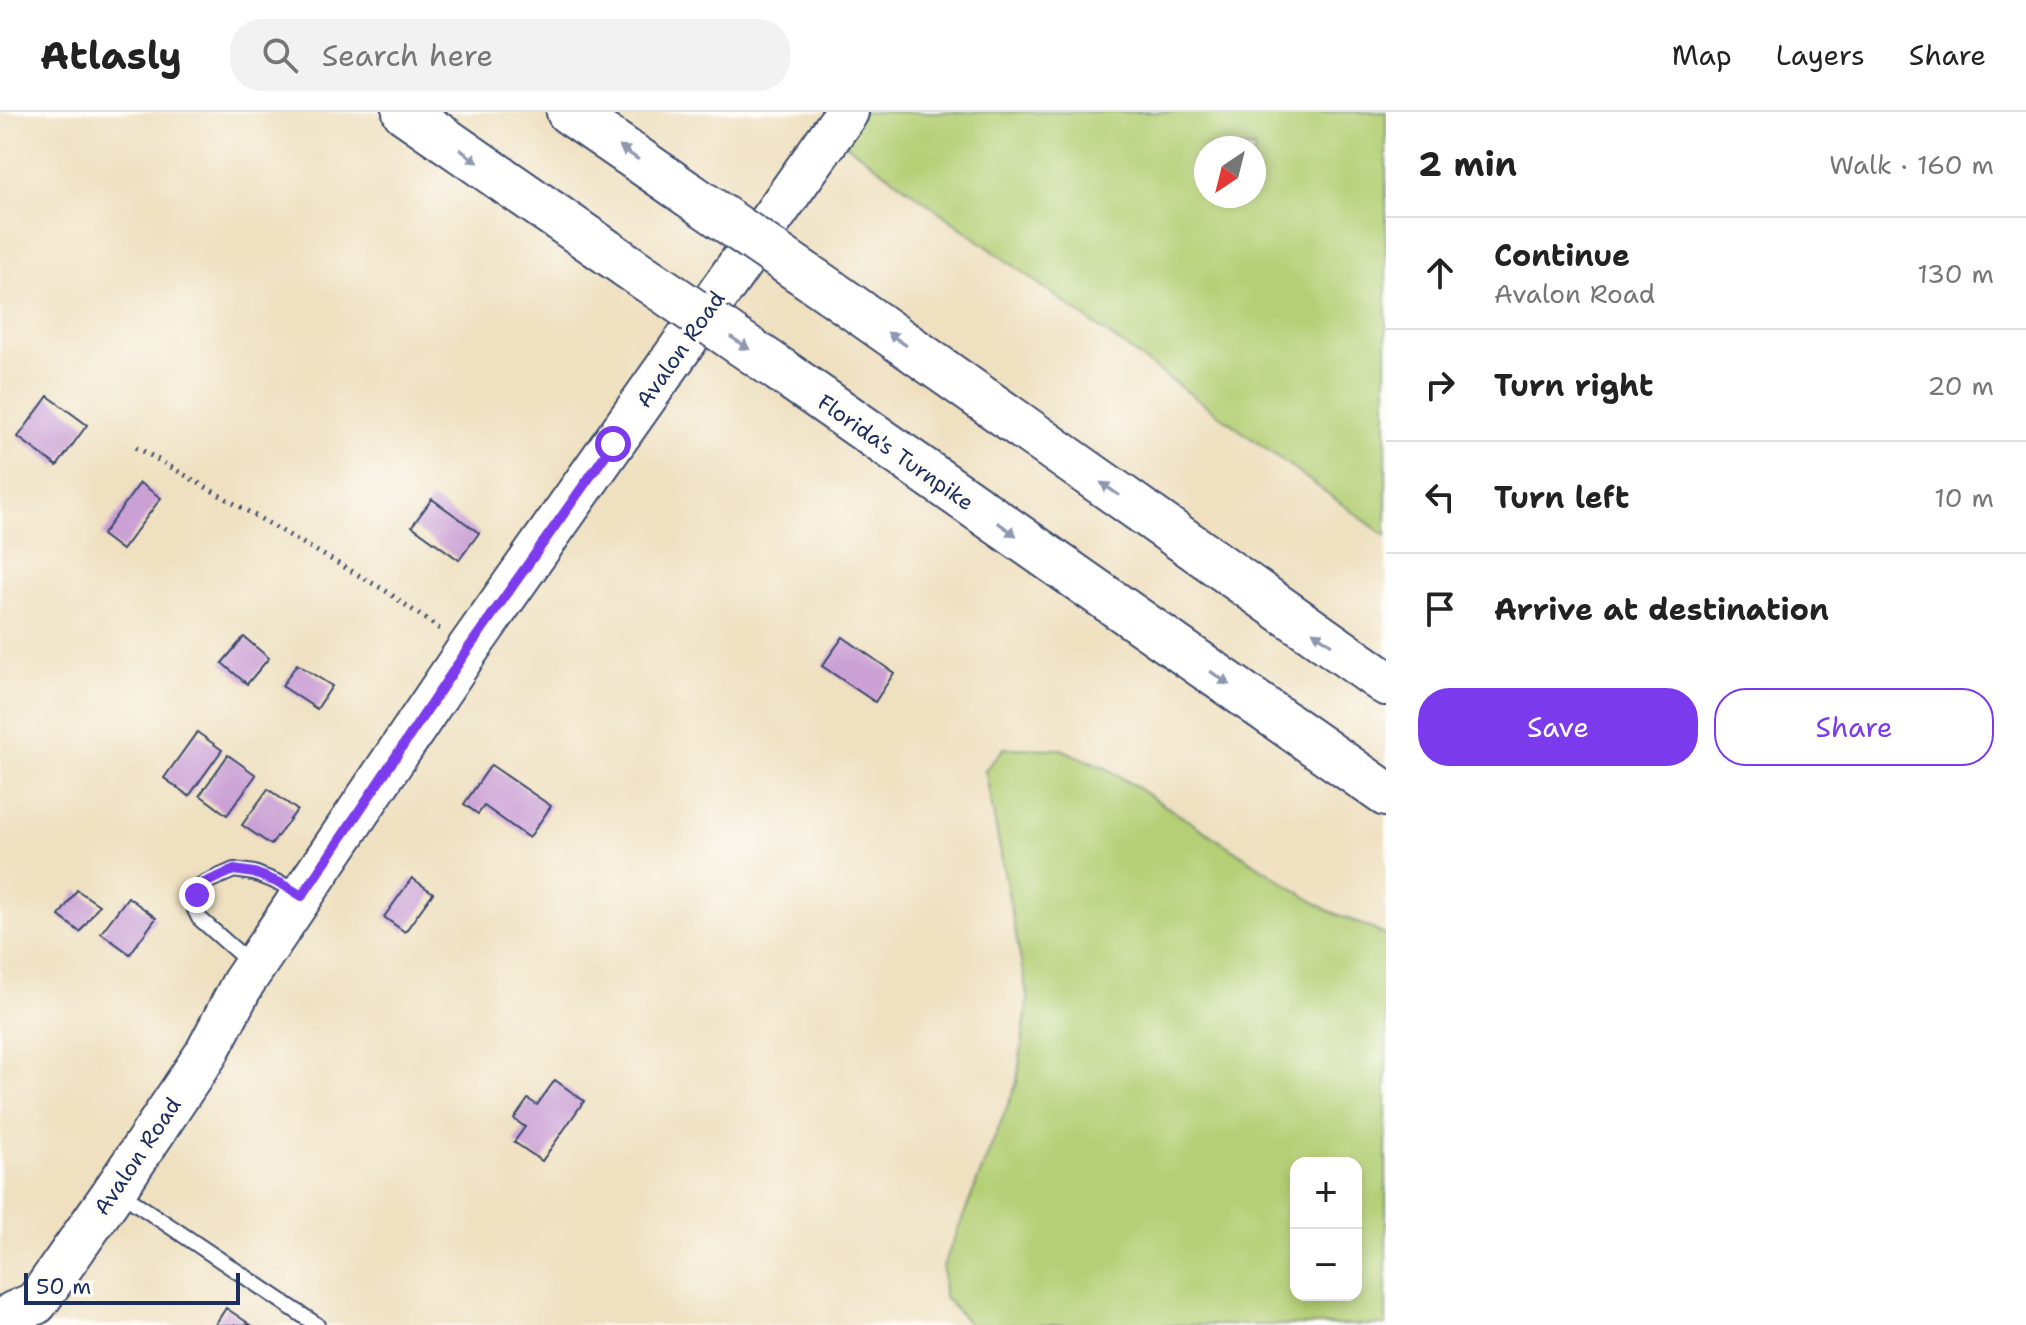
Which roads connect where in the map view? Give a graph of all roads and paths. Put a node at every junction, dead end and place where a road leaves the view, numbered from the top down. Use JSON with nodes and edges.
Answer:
{"nodes":[{"id":1,"x":405,"y":112,"type":"edge"},
{"id":2,"x":569,"y":112,"type":"edge"},
{"id":3,"x":847,"y":112,"type":"edge"},
{"id":4,"x":136,"y":447,"type":"dead end"},
{"id":5,"x":468,"y":649,"type":"junction"},
{"id":6,"x":1386,"y":683,"type":"edge"},
{"id":7,"x":1386,"y":794,"type":"edge"},
{"id":8,"x":302,"y":896,"type":"junction"},
{"id":9,"x":249,"y":975,"type":"junction"},
{"id":10,"x":115,"y":1190,"type":"junction"},
{"id":11,"x":6,"y":1321,"type":"edge"},
{"id":12,"x":317,"y":1325,"type":"edge"}],
"edges":[{"from":1,"to":7,"type":"highway","name":"Florida's Turnpike","one_way":true,"bridge":true},
{"from":6,"to":2,"type":"highway","one_way":true,"bridge":true},
{"from":3,"to":5,"type":"main road","name":"Avalon Road"},
{"from":4,"to":5,"type":"path"},
{"from":5,"to":8,"type":"main road","name":"Avalon Road"},
{"from":8,"to":9,"type":"main road","name":"Avalon Road"},
{"from":8,"to":9,"type":"lane"},
{"from":9,"to":10,"type":"main road","name":"Avalon Road"},
{"from":9,"to":11,"type":"main road","name":"Avalon Road"},
{"from":10,"to":11,"type":"main road","name":"Avalon Road"},
{"from":10,"to":12,"type":"lane"}]}
